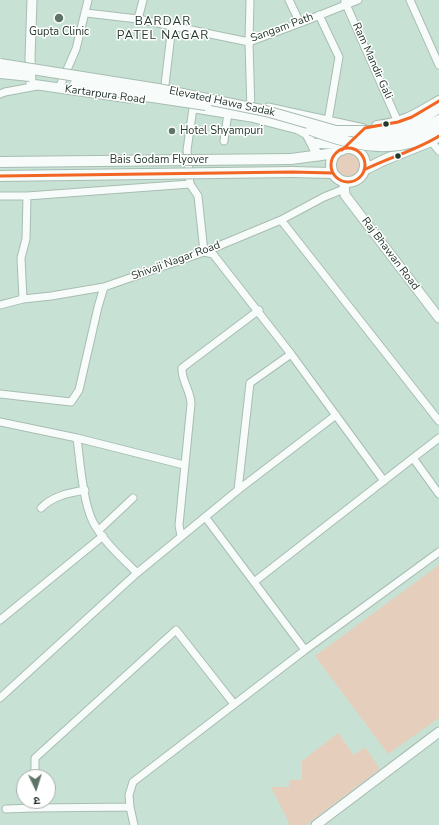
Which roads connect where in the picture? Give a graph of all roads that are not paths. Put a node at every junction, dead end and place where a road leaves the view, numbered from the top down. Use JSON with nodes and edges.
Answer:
{"nodes":[{"id":1,"x":32,"y":0,"type":"edge"},
{"id":2,"x":88,"y":0,"type":"edge"},
{"id":3,"x":143,"y":0,"type":"edge"},
{"id":4,"x":250,"y":0,"type":"edge"},
{"id":5,"x":289,"y":0,"type":"edge"},
{"id":6,"x":358,"y":0,"type":"edge"},
{"id":7,"x":410,"y":0,"type":"edge"},
{"id":8,"x":346,"y":2,"type":"edge"},
{"id":9,"x":86,"y":12,"type":"junction"},
{"id":10,"x":319,"y":15,"type":"junction"},
{"id":11,"x":138,"y":20,"type":"junction"},
{"id":12,"x":300,"y":23,"type":"junction"},
{"id":13,"x":172,"y":26,"type":"junction"},
{"id":14,"x":249,"y":42,"type":"junction"},
{"id":15,"x":0,"y":64,"type":"edge"},
{"id":16,"x":439,"y":65,"type":"edge"},
{"id":17,"x":30,"y":66,"type":"junction"},
{"id":18,"x":66,"y":72,"type":"junction"},
{"id":19,"x":0,"y":73,"type":"edge"},
{"id":20,"x":34,"y":85,"type":"junction"},
{"id":21,"x":59,"y":88,"type":"junction"},
{"id":22,"x":165,"y":88,"type":"junction"},
{"id":23,"x":0,"y":94,"type":"edge"},
{"id":24,"x":439,"y":101,"type":"edge"},
{"id":25,"x":163,"y":103,"type":"junction"},
{"id":26,"x":250,"y":103,"type":"junction"},
{"id":27,"x":193,"y":108,"type":"junction"},
{"id":28,"x":439,"y":108,"type":"edge"},
{"id":29,"x":228,"y":113,"type":"junction"},
{"id":30,"x":251,"y":117,"type":"junction"},
{"id":31,"x":439,"y":120,"type":"edge"},
{"id":32,"x":328,"y":121,"type":"junction"},
{"id":33,"x":398,"y":122,"type":"junction"},
{"id":34,"x":365,"y":128,"type":"junction"},
{"id":35,"x":336,"y":131,"type":"junction"},
{"id":36,"x":439,"y":131,"type":"edge"},
{"id":37,"x":308,"y":134,"type":"junction"},
{"id":38,"x":435,"y":139,"type":"edge"},
{"id":39,"x":224,"y":141,"type":"dead end"},
{"id":40,"x":312,"y":143,"type":"junction"},
{"id":41,"x":342,"y":149,"type":"junction"},
{"id":42,"x":439,"y":151,"type":"edge"},
{"id":43,"x":318,"y":156,"type":"junction"},
{"id":44,"x":0,"y":162,"type":"edge"},
{"id":45,"x":364,"y":170,"type":"junction"},
{"id":46,"x":332,"y":173,"type":"junction"},
{"id":47,"x":0,"y":176,"type":"edge"},
{"id":48,"x":190,"y":184,"type":"junction"},
{"id":49,"x":344,"y":185,"type":"junction"},
{"id":50,"x":0,"y":196,"type":"edge"},
{"id":51,"x":27,"y":196,"type":"junction"},
{"id":52,"x":281,"y":220,"type":"junction"},
{"id":53,"x":204,"y":252,"type":"junction"},
{"id":54,"x":104,"y":287,"type":"junction"},
{"id":55,"x":23,"y":299,"type":"junction"},
{"id":56,"x":0,"y":305,"type":"edge"},
{"id":57,"x":259,"y":310,"type":"junction"},
{"id":58,"x":439,"y":318,"type":"edge"},
{"id":59,"x":292,"y":354,"type":"junction"},
{"id":60,"x":0,"y":394,"type":"edge"},
{"id":61,"x":336,"y":415,"type":"junction"},
{"id":62,"x":439,"y":420,"type":"edge"},
{"id":63,"x":0,"y":422,"type":"edge"},
{"id":64,"x":77,"y":438,"type":"junction"},
{"id":65,"x":439,"y":438,"type":"edge"},
{"id":66,"x":413,"y":458,"type":"junction"},
{"id":67,"x":184,"y":465,"type":"junction"},
{"id":68,"x":384,"y":481,"type":"junction"},
{"id":69,"x":85,"y":490,"type":"junction"},
{"id":70,"x":238,"y":490,"type":"junction"},
{"id":71,"x":439,"y":494,"type":"edge"},
{"id":72,"x":133,"y":498,"type":"dead end"},
{"id":73,"x":41,"y":508,"type":"dead end"},
{"id":74,"x":206,"y":518,"type":"junction"},
{"id":75,"x":101,"y":533,"type":"junction"},
{"id":76,"x":181,"y":536,"type":"junction"},
{"id":77,"x":439,"y":552,"type":"edge"},
{"id":78,"x":137,"y":573,"type":"junction"},
{"id":79,"x":254,"y":582,"type":"junction"},
{"id":80,"x":0,"y":620,"type":"edge"},
{"id":81,"x":305,"y":650,"type":"junction"},
{"id":82,"x":0,"y":698,"type":"edge"},
{"id":83,"x":234,"y":704,"type":"junction"},
{"id":84,"x":439,"y":732,"type":"edge"},
{"id":85,"x":35,"y":769,"type":"edge"},
{"id":86,"x":56,"y":805,"type":"edge"},
{"id":87,"x":130,"y":807,"type":"junction"},
{"id":88,"x":16,"y":808,"type":"edge"},
{"id":89,"x":6,"y":809,"type":"dead end"},
{"id":90,"x":134,"y":825,"type":"edge"},
{"id":91,"x":316,"y":825,"type":"edge"}],
"edges":[{"from":1,"to":17,"type":"street"},
{"from":2,"to":9,"type":"street"},
{"from":3,"to":11,"type":"street"},
{"from":4,"to":14,"type":"street"},
{"from":5,"to":12,"type":"street"},
{"from":6,"to":8,"type":"street","name":"Sangam Path"},
{"from":7,"to":16,"type":"street"},
{"from":8,"to":10,"type":"street","name":"Sangam Path"},
{"from":8,"to":33,"type":"street","name":"Ram Mandir Gali"},
{"from":9,"to":11,"type":"street","name":"Sangam Path"},
{"from":9,"to":18,"type":"street"},
{"from":10,"to":12,"type":"street","name":"Sangam Path"},
{"from":10,"to":32,"type":"street"},
{"from":11,"to":13,"type":"street","name":"Sangam Path"},
{"from":12,"to":14,"type":"street","name":"Sangam Path"},
{"from":13,"to":14,"type":"street","name":"Sangam Path"},
{"from":13,"to":22,"type":"street"},
{"from":14,"to":26,"type":"street"},
{"from":15,"to":35,"type":"main road","name":"Elevated Hawa Sadak","bridge":true},
{"from":17,"to":18,"type":"street"},
{"from":17,"to":20,"type":"street"},
{"from":18,"to":21,"type":"street"},
{"from":18,"to":22,"type":"street"},
{"from":19,"to":36,"type":"main road","name":"Elevated Hawa Sadak","bridge":true},
{"from":20,"to":21,"type":"street","name":"Kartarpura Road"},
{"from":20,"to":23,"type":"street"},
{"from":21,"to":25,"type":"street","name":"Kartarpura Road"},
{"from":22,"to":25,"type":"street"},
{"from":22,"to":26,"type":"street"},
{"from":24,"to":33,"type":"main road"},
{"from":25,"to":27,"type":"street","name":"Kartarpura Road"},
{"from":26,"to":30,"type":"street"},
{"from":26,"to":32,"type":"street"},
{"from":27,"to":29,"type":"street","name":"Kartarpura Road"},
{"from":27,"to":48,"type":"street"},
{"from":28,"to":35,"type":"main road","name":"Elevated Hawa Sadak","bridge":true},
{"from":29,"to":30,"type":"street","name":"Kartarpura Road"},
{"from":29,"to":39,"type":"street"},
{"from":30,"to":37,"type":"street","name":"Kartarpura Road"},
{"from":31,"to":35,"type":"main road","bridge":true},
{"from":32,"to":34,"type":"street"},
{"from":32,"to":37,"type":"street"},
{"from":33,"to":34,"type":"main road"},
{"from":34,"to":41,"type":"main road"},
{"from":37,"to":40,"type":"street"},
{"from":38,"to":42,"type":"street"},
{"from":38,"to":45,"type":"main road"},
{"from":40,"to":41,"type":"street"},
{"from":40,"to":43,"type":"street"},
{"from":41,"to":43,"type":"main road","name":"Bais Godam Flyover"},
{"from":41,"to":45,"type":"main road"},
{"from":41,"to":46,"type":"main road"},
{"from":43,"to":44,"type":"main road","name":"Bais Godam Flyover","bridge":true},
{"from":45,"to":49,"type":"main road"},
{"from":46,"to":47,"type":"main road","name":"Bais Godam Flyover","bridge":true},
{"from":46,"to":49,"type":"main road"},
{"from":48,"to":51,"type":"street"},
{"from":48,"to":53,"type":"street"},
{"from":49,"to":52,"type":"street","name":"Shivaji Nagar Road"},
{"from":49,"to":58,"type":"street","name":"Raj Bhawan Road"},
{"from":50,"to":51,"type":"street"},
{"from":51,"to":55,"type":"street"},
{"from":52,"to":53,"type":"street","name":"Shivaji Nagar Road"},
{"from":52,"to":62,"type":"street"},
{"from":53,"to":54,"type":"street","name":"Shivaji Nagar Road"},
{"from":53,"to":57,"type":"street"},
{"from":54,"to":55,"type":"street","name":"Shivaji Nagar Road"},
{"from":54,"to":60,"type":"street"},
{"from":55,"to":56,"type":"street","name":"Shivaji Nagar Road"},
{"from":57,"to":59,"type":"street"},
{"from":57,"to":67,"type":"street"},
{"from":59,"to":61,"type":"street"},
{"from":59,"to":70,"type":"street"},
{"from":61,"to":68,"type":"street"},
{"from":61,"to":70,"type":"street"},
{"from":63,"to":64,"type":"street"},
{"from":64,"to":67,"type":"street"},
{"from":64,"to":69,"type":"street"},
{"from":65,"to":66,"type":"street"},
{"from":66,"to":68,"type":"street"},
{"from":66,"to":71,"type":"street"},
{"from":67,"to":76,"type":"street"},
{"from":68,"to":79,"type":"street"},
{"from":69,"to":73,"type":"street"},
{"from":69,"to":75,"type":"street"},
{"from":70,"to":74,"type":"street"},
{"from":72,"to":75,"type":"street"},
{"from":74,"to":76,"type":"street"},
{"from":74,"to":79,"type":"street"},
{"from":75,"to":78,"type":"street"},
{"from":75,"to":80,"type":"street"},
{"from":76,"to":78,"type":"street"},
{"from":77,"to":81,"type":"street"},
{"from":78,"to":82,"type":"street"},
{"from":79,"to":81,"type":"street"},
{"from":81,"to":83,"type":"street"},
{"from":83,"to":85,"type":"street"},
{"from":83,"to":87,"type":"street"},
{"from":84,"to":91,"type":"street"},
{"from":86,"to":87,"type":"street"},
{"from":87,"to":90,"type":"street"},
{"from":88,"to":89,"type":"street"}]}
